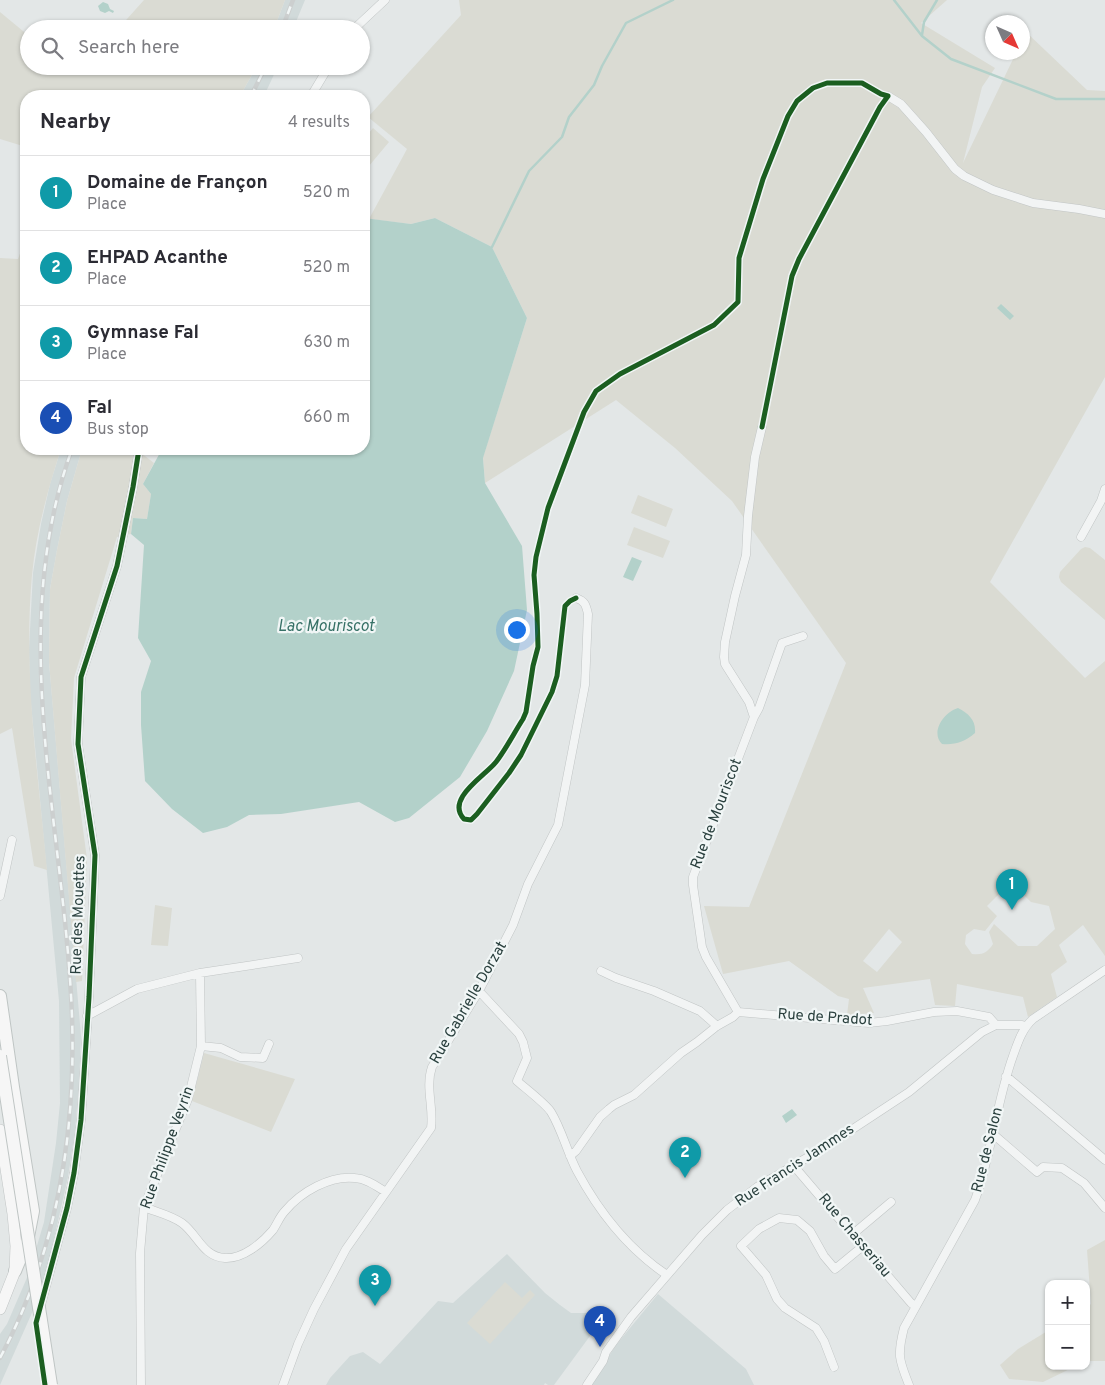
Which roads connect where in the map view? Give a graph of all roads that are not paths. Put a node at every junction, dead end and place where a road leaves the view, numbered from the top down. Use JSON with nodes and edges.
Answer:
{"nodes":[{"id":1,"x":385,"y":0,"type":"edge"},
{"id":2,"x":364,"y":20,"type":"edge"},
{"id":3,"x":324,"y":75,"type":"edge"},
{"id":4,"x":315,"y":90,"type":"edge"},
{"id":5,"x":888,"y":96,"type":"dead end"},
{"id":6,"x":1105,"y":214,"type":"edge"},
{"id":7,"x":762,"y":427,"type":"dead end"},
{"id":8,"x":138,"y":455,"type":"edge"},
{"id":9,"x":1105,"y":489,"type":"edge"},
{"id":10,"x":1081,"y":537,"type":"dead end"},
{"id":11,"x":576,"y":598,"type":"dead end"},
{"id":12,"x":803,"y":636,"type":"dead end"},
{"id":13,"x":754,"y":717,"type":"junction"},
{"id":14,"x":12,"y":840,"type":"dead end"},
{"id":15,"x":0,"y":896,"type":"edge"},
{"id":16,"x":298,"y":958,"type":"dead end"},
{"id":17,"x":1105,"y":970,"type":"edge"},
{"id":18,"x":601,"y":971,"type":"dead end"},
{"id":19,"x":200,"y":973,"type":"junction"},
{"id":20,"x":479,"y":991,"type":"junction"},
{"id":21,"x":0,"y":996,"type":"edge"},
{"id":22,"x":738,"y":1012,"type":"junction"},
{"id":23,"x":87,"y":1016,"type":"junction"},
{"id":24,"x":996,"y":1025,"type":"junction"},
{"id":25,"x":717,"y":1026,"type":"junction"},
{"id":26,"x":1025,"y":1026,"type":"junction"},
{"id":27,"x":269,"y":1044,"type":"dead end"},
{"id":28,"x":201,"y":1046,"type":"junction"},
{"id":29,"x":0,"y":1056,"type":"edge"},
{"id":30,"x":1006,"y":1076,"type":"junction"},
{"id":31,"x":0,"y":1130,"type":"edge"},
{"id":32,"x":993,"y":1134,"type":"junction"},
{"id":33,"x":570,"y":1156,"type":"junction"},
{"id":34,"x":1105,"y":1160,"type":"edge"},
{"id":35,"x":793,"y":1165,"type":"junction"},
{"id":36,"x":386,"y":1192,"type":"junction"},
{"id":37,"x":891,"y":1202,"type":"dead end"},
{"id":38,"x":144,"y":1207,"type":"junction"},
{"id":39,"x":1105,"y":1208,"type":"edge"},
{"id":40,"x":853,"y":1234,"type":"junction"},
{"id":41,"x":863,"y":1246,"type":"junction"},
{"id":42,"x":15,"y":1271,"type":"junction"},
{"id":43,"x":667,"y":1275,"type":"junction"},
{"id":44,"x":915,"y":1306,"type":"junction"},
{"id":45,"x":0,"y":1309,"type":"edge"},
{"id":46,"x":606,"y":1352,"type":"junction"},
{"id":47,"x":834,"y":1367,"type":"dead end"},
{"id":48,"x":45,"y":1385,"type":"edge"},
{"id":49,"x":51,"y":1385,"type":"edge"},
{"id":50,"x":141,"y":1385,"type":"edge"},
{"id":51,"x":283,"y":1385,"type":"edge"},
{"id":52,"x":582,"y":1385,"type":"edge"},
{"id":53,"x":586,"y":1385,"type":"edge"},
{"id":54,"x":910,"y":1385,"type":"edge"}],
"edges":[{"from":1,"to":2,"type":"street"},
{"from":3,"to":4,"type":"street"},
{"from":5,"to":6,"type":"street"},
{"from":7,"to":13,"type":"street"},
{"from":8,"to":23,"type":"street","name":"Rue des Mouettes"},
{"from":9,"to":10,"type":"street"},
{"from":11,"to":20,"type":"street","name":"Rue Gabrielle Dorzat"},
{"from":12,"to":13,"type":"street","name":"Rue de Mouriscot"},
{"from":13,"to":22,"type":"street","name":"Rue de Mouriscot"},
{"from":14,"to":15,"type":"street"},
{"from":16,"to":19,"type":"street"},
{"from":17,"to":26,"type":"street"},
{"from":18,"to":25,"type":"street"},
{"from":19,"to":23,"type":"street"},
{"from":19,"to":28,"type":"street","name":"Rue Philippe Veyrin"},
{"from":20,"to":33,"type":"street"},
{"from":20,"to":36,"type":"street","name":"Rue Gabrielle Dorzat"},
{"from":21,"to":42,"type":"main road"},
{"from":22,"to":24,"type":"street","name":"Rue de Pradot"},
{"from":22,"to":25,"type":"street"},
{"from":23,"to":48,"type":"street","name":"Rue des Mouettes"},
{"from":24,"to":26,"type":"street"},
{"from":24,"to":35,"type":"street","name":"Rue Francis Jammes"},
{"from":25,"to":33,"type":"street"},
{"from":26,"to":30,"type":"street","name":"Rue de Salon"},
{"from":27,"to":28,"type":"street"},
{"from":28,"to":38,"type":"street","name":"Rue Philippe Veyrin"},
{"from":29,"to":49,"type":"main road","bridge":true},
{"from":30,"to":32,"type":"street","name":"Rue de Salon"},
{"from":30,"to":34,"type":"street"},
{"from":31,"to":42,"type":"main road"},
{"from":32,"to":39,"type":"street"},
{"from":32,"to":44,"type":"street","name":"Rue de Salon"},
{"from":33,"to":43,"type":"street"},
{"from":35,"to":40,"type":"street","name":"Rue Chasseriau"},
{"from":35,"to":43,"type":"street","name":"Rue Francis Jammes"},
{"from":36,"to":38,"type":"street"},
{"from":36,"to":51,"type":"street","name":"Rue Gabrielle Dorzat"},
{"from":37,"to":40,"type":"street"},
{"from":38,"to":50,"type":"street","name":"Rue Philippe Veyrin"},
{"from":40,"to":41,"type":"street","name":"Rue Chasseriau"},
{"from":41,"to":44,"type":"street","name":"Rue Chasseriau"},
{"from":41,"to":47,"type":"street"},
{"from":42,"to":45,"type":"main road"},
{"from":43,"to":46,"type":"street","name":"Rue Francis Jammes"},
{"from":44,"to":54,"type":"street","name":"Rue de Salon"},
{"from":46,"to":52,"type":"street"},
{"from":46,"to":53,"type":"street","name":"Rue Francis Jammes"}]}
